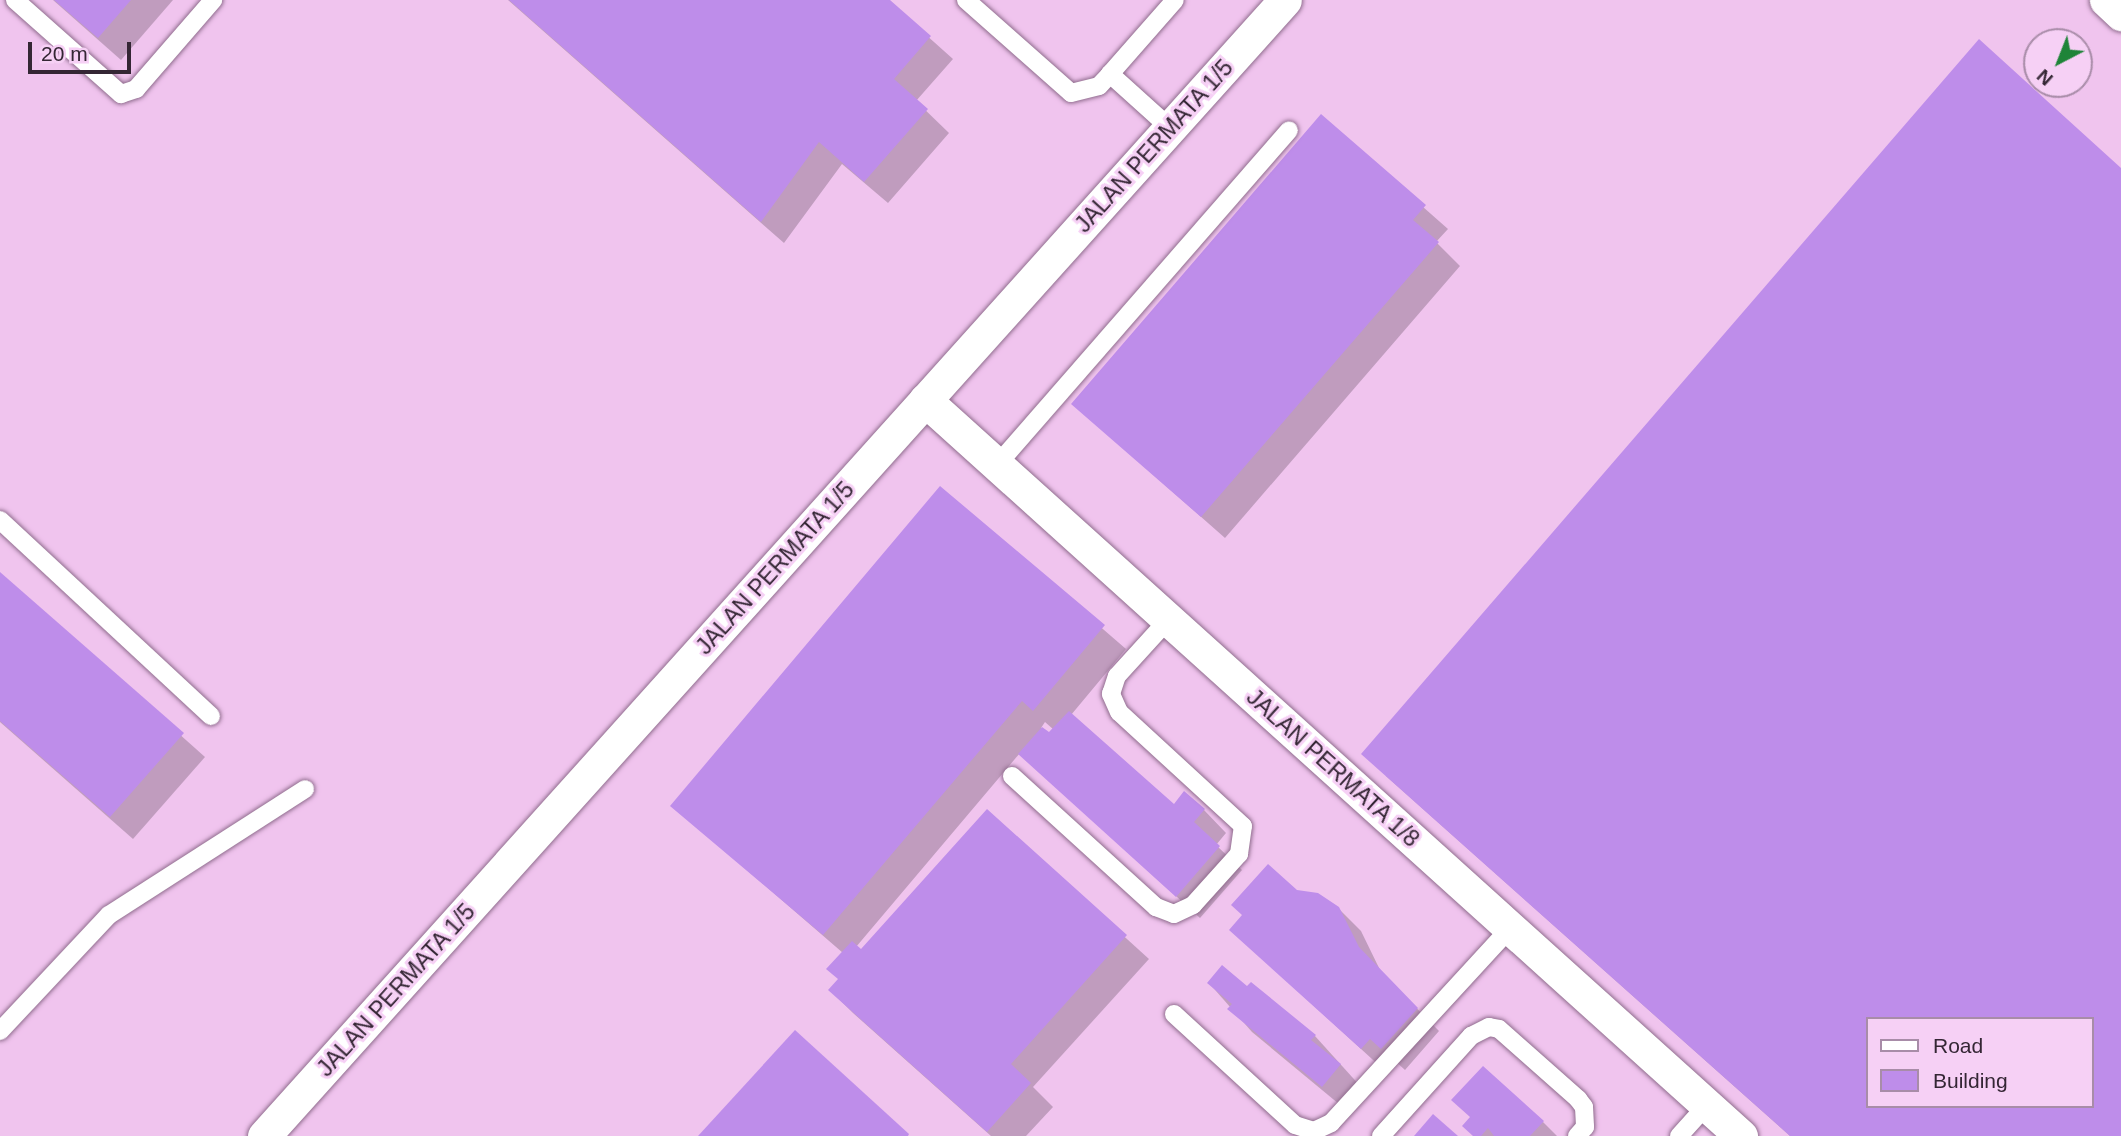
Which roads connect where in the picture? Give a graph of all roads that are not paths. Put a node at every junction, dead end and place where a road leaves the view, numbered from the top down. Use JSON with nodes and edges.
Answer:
{"nodes":[{"id":1,"x":15,"y":0,"type":"edge"},
{"id":2,"x":214,"y":0,"type":"edge"},
{"id":3,"x":966,"y":0,"type":"edge"},
{"id":4,"x":1175,"y":0,"type":"edge"},
{"id":5,"x":1285,"y":0,"type":"edge"},
{"id":6,"x":2106,"y":0,"type":"edge"},
{"id":7,"x":2121,"y":13,"type":"edge"},
{"id":8,"x":1110,"y":74,"type":"junction"},
{"id":9,"x":1170,"y":128,"type":"junction"},
{"id":10,"x":1289,"y":130,"type":"dead end"},
{"id":11,"x":925,"y":400,"type":"junction"},
{"id":12,"x":997,"y":465,"type":"junction"},
{"id":13,"x":0,"y":520,"type":"edge"},
{"id":14,"x":1168,"y":620,"type":"junction"},
{"id":15,"x":211,"y":716,"type":"dead end"},
{"id":16,"x":1012,"y":776,"type":"dead end"},
{"id":17,"x":304,"y":789,"type":"dead end"},
{"id":18,"x":1510,"y":928,"type":"junction"},
{"id":19,"x":1174,"y":1014,"type":"dead end"},
{"id":20,"x":0,"y":1031,"type":"edge"},
{"id":21,"x":1707,"y":1105,"type":"junction"},
{"id":22,"x":264,"y":1136,"type":"edge"},
{"id":23,"x":1381,"y":1136,"type":"edge"},
{"id":24,"x":1577,"y":1136,"type":"edge"},
{"id":25,"x":1679,"y":1136,"type":"edge"},
{"id":26,"x":1741,"y":1136,"type":"edge"}],
"edges":[{"from":1,"to":2,"type":"lane"},
{"from":3,"to":8,"type":"lane"},
{"from":4,"to":8,"type":"lane"},
{"from":5,"to":9,"type":"street","name":"JALAN PERMATA 1/5"},
{"from":6,"to":7,"type":"street"},
{"from":8,"to":9,"type":"lane"},
{"from":9,"to":11,"type":"street","name":"JALAN PERMATA 1/5"},
{"from":10,"to":12,"type":"lane"},
{"from":11,"to":12,"type":"street","name":"JALAN PERMATA 1/8"},
{"from":11,"to":22,"type":"street","name":"JALAN PERMATA 1/5"},
{"from":12,"to":14,"type":"street","name":"JALAN PERMATA 1/8"},
{"from":13,"to":15,"type":"lane"},
{"from":14,"to":16,"type":"lane"},
{"from":14,"to":18,"type":"street","name":"JALAN PERMATA 1/8"},
{"from":17,"to":20,"type":"lane"},
{"from":18,"to":19,"type":"lane"},
{"from":18,"to":21,"type":"street","name":"JALAN PERMATA 1/8"},
{"from":21,"to":25,"type":"lane"},
{"from":21,"to":26,"type":"street","name":"JALAN PERMATA 1/8"},
{"from":23,"to":24,"type":"lane"}]}
